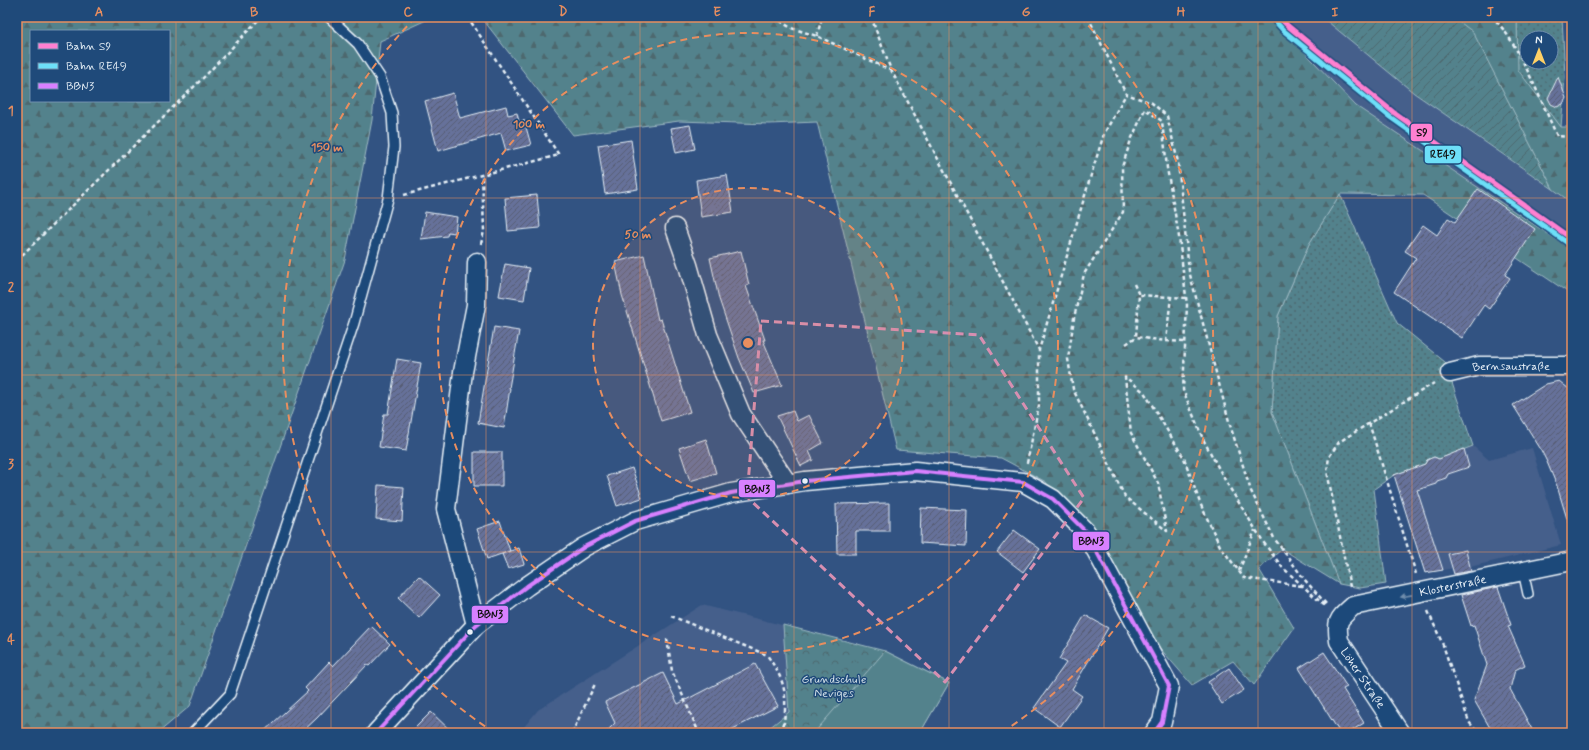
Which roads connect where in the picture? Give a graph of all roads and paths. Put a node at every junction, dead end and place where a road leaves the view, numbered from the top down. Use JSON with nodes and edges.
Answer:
{"nodes":[{"id":1,"x":261,"y":17,"type":"edge"},
{"id":2,"x":329,"y":17,"type":"edge"},
{"id":3,"x":774,"y":17,"type":"edge"},
{"id":4,"x":822,"y":17,"type":"edge"},
{"id":5,"x":871,"y":17,"type":"edge"},
{"id":6,"x":1088,"y":17,"type":"edge"},
{"id":7,"x":1491,"y":17,"type":"edge"},
{"id":8,"x":469,"y":19,"type":"dead end"},
{"id":9,"x":817,"y":36,"type":"junction"},
{"id":10,"x":891,"y":70,"type":"junction"},
{"id":11,"x":1126,"y":94,"type":"junction"},
{"id":12,"x":1572,"y":137,"type":"edge"},
{"id":13,"x":482,"y":175,"type":"junction"},
{"id":14,"x":388,"y":199,"type":"junction"},
{"id":15,"x":675,"y":228,"type":"dead end"},
{"id":16,"x":17,"y":260,"type":"edge"},
{"id":17,"x":477,"y":262,"type":"joint"},
{"id":18,"x":1134,"y":284,"type":"dead end"},
{"id":19,"x":1139,"y":295,"type":"junction"},
{"id":20,"x":1171,"y":296,"type":"junction"},
{"id":21,"x":1186,"y":298,"type":"junction"},
{"id":22,"x":1136,"y":337,"type":"junction"},
{"id":23,"x":1166,"y":341,"type":"junction"},
{"id":24,"x":1185,"y":342,"type":"junction"},
{"id":25,"x":1126,"y":344,"type":"dead end"},
{"id":26,"x":1039,"y":350,"type":"junction"},
{"id":27,"x":1572,"y":366,"type":"edge"},
{"id":28,"x":1450,"y":373,"type":"joint"},
{"id":29,"x":1369,"y":423,"type":"junction"},
{"id":30,"x":1023,"y":482,"type":"junction"},
{"id":31,"x":788,"y":484,"type":"junction"},
{"id":32,"x":1256,"y":529,"type":"junction"},
{"id":33,"x":1572,"y":561,"type":"edge"},
{"id":34,"x":1239,"y":571,"type":"junction"},
{"id":35,"x":1523,"y":571,"type":"junction"},
{"id":36,"x":1302,"y":586,"type":"junction"},
{"id":37,"x":1422,"y":593,"type":"junction"},
{"id":38,"x":1528,"y":594,"type":"dead end"},
{"id":39,"x":1353,"y":606,"type":"junction"},
{"id":40,"x":671,"y":616,"type":"dead end"},
{"id":41,"x":1339,"y":619,"type":"junction"},
{"id":42,"x":476,"y":625,"type":"junction"},
{"id":43,"x":667,"y":639,"type":"dead end"},
{"id":44,"x":595,"y":684,"type":"dead end"},
{"id":45,"x":193,"y":733,"type":"edge"},
{"id":46,"x":376,"y":733,"type":"edge"},
{"id":47,"x":572,"y":733,"type":"edge"},
{"id":48,"x":699,"y":733,"type":"edge"},
{"id":49,"x":774,"y":733,"type":"edge"},
{"id":50,"x":1154,"y":733,"type":"edge"},
{"id":51,"x":1400,"y":733,"type":"edge"},
{"id":52,"x":1478,"y":733,"type":"edge"}],
"edges":[{"from":1,"to":16,"type":"path"},
{"from":2,"to":14,"type":"lane"},
{"from":3,"to":9,"type":"path"},
{"from":4,"to":9,"type":"path"},
{"from":5,"to":10,"type":"path"},
{"from":6,"to":11,"type":"path"},
{"from":7,"to":12,"type":"path"},
{"from":8,"to":13,"type":"path"},
{"from":9,"to":10,"type":"path"},
{"from":10,"to":26,"type":"path"},
{"from":11,"to":26,"type":"path"},
{"from":11,"to":41,"type":"path"},
{"from":13,"to":14,"type":"path"},
{"from":13,"to":17,"type":"path"},
{"from":14,"to":45,"type":"lane"},
{"from":15,"to":31,"type":"street"},
{"from":17,"to":42,"type":"street"},
{"from":18,"to":19,"type":"path"},
{"from":19,"to":20,"type":"path"},
{"from":19,"to":22,"type":"path"},
{"from":20,"to":21,"type":"path"},
{"from":20,"to":23,"type":"path"},
{"from":21,"to":24,"type":"path"},
{"from":21,"to":34,"type":"path"},
{"from":22,"to":23,"type":"path"},
{"from":22,"to":25,"type":"path"},
{"from":23,"to":24,"type":"path"},
{"from":24,"to":32,"type":"path"},
{"from":26,"to":30,"type":"path"},
{"from":27,"to":28,"type":"street","name":"Bernsaustraße"},
{"from":28,"to":29,"type":"path"},
{"from":29,"to":37,"type":"path"},
{"from":29,"to":39,"type":"path"},
{"from":30,"to":31,"type":"street"},
{"from":30,"to":50,"type":"street"},
{"from":31,"to":42,"type":"street"},
{"from":32,"to":34,"type":"path"},
{"from":32,"to":36,"type":"path"},
{"from":33,"to":35,"type":"street","name":"Klosterstraße"},
{"from":34,"to":36,"type":"path"},
{"from":35,"to":37,"type":"street","name":"Klosterstraße"},
{"from":35,"to":38,"type":"lane"},
{"from":36,"to":41,"type":"path"},
{"from":37,"to":39,"type":"street","name":"Klosterstraße","one_way":true},
{"from":37,"to":52,"type":"path"},
{"from":39,"to":41,"type":"street"},
{"from":40,"to":49,"type":"path"},
{"from":41,"to":51,"type":"street","name":"Löher Straße"},
{"from":42,"to":46,"type":"street"},
{"from":43,"to":48,"type":"path"},
{"from":44,"to":47,"type":"path"}]}
